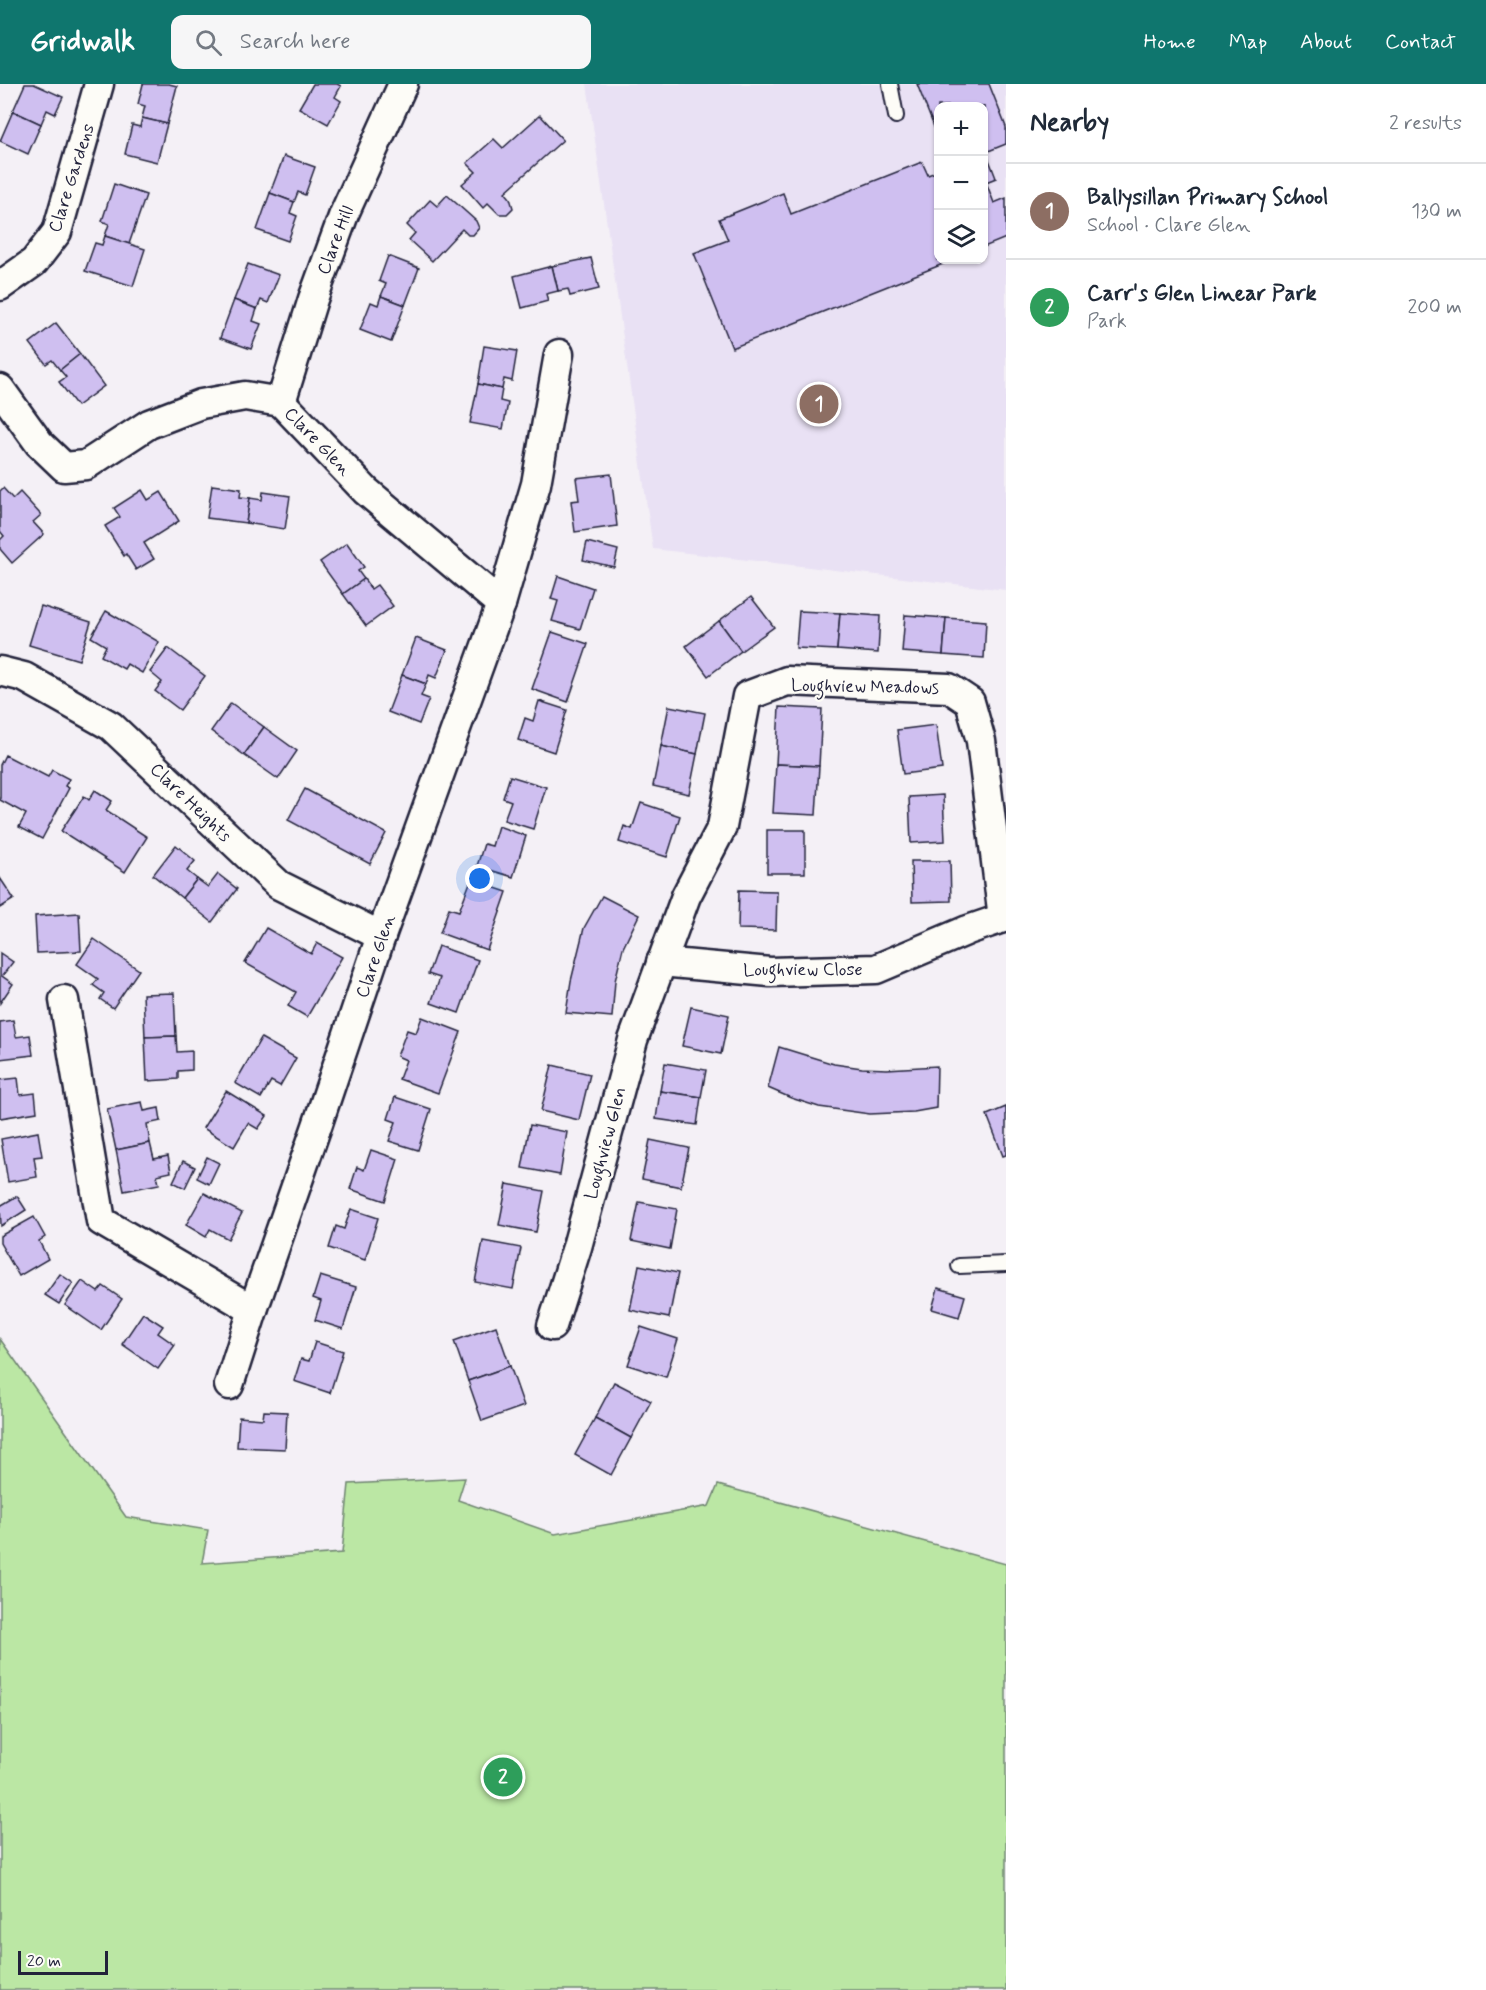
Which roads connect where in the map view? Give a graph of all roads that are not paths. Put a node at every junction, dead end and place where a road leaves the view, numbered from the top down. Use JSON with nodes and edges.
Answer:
{"nodes":[{"id":1,"x":99,"y":84,"type":"edge"},
{"id":2,"x":403,"y":84,"type":"edge"},
{"id":3,"x":890,"y":84,"type":"edge"},
{"id":4,"x":896,"y":116,"type":"dead end"},
{"id":5,"x":0,"y":286,"type":"edge"},
{"id":6,"x":559,"y":354,"type":"dead end"},
{"id":7,"x":0,"y":389,"type":"edge"},
{"id":8,"x":281,"y":402,"type":"junction"},
{"id":9,"x":501,"y":603,"type":"junction"},
{"id":10,"x":0,"y":671,"type":"edge"},
{"id":11,"x":1004,"y":918,"type":"edge"},
{"id":12,"x":381,"y":936,"type":"junction"},
{"id":13,"x":662,"y":962,"type":"junction"},
{"id":14,"x":64,"y":1000,"type":"dead end"},
{"id":15,"x":1006,"y":1264,"type":"edge"},
{"id":16,"x":959,"y":1266,"type":"dead end"},
{"id":17,"x":253,"y":1310,"type":"junction"},
{"id":18,"x":552,"y":1326,"type":"dead end"},
{"id":19,"x":230,"y":1385,"type":"dead end"}],
"edges":[{"from":1,"to":5,"type":"street","name":"Clare Gardens"},
{"from":2,"to":8,"type":"street","name":"Clare Hill"},
{"from":3,"to":4,"type":"lane"},
{"from":6,"to":9,"type":"street","name":"Clare Glen"},
{"from":7,"to":8,"type":"street","name":"Clare Glen"},
{"from":8,"to":9,"type":"street","name":"Clare Glen"},
{"from":9,"to":12,"type":"street","name":"Clare Glen"},
{"from":10,"to":12,"type":"street","name":"Clare Heights"},
{"from":11,"to":13,"type":"street","name":"Loughview Close"},
{"from":11,"to":13,"type":"street","name":"Loughview Meadows"},
{"from":12,"to":17,"type":"street","name":"Clare Glen"},
{"from":13,"to":18,"type":"street","name":"Loughview Glen"},
{"from":14,"to":17,"type":"street"},
{"from":15,"to":16,"type":"lane"},
{"from":17,"to":19,"type":"street","name":"Clare Glen"}]}
